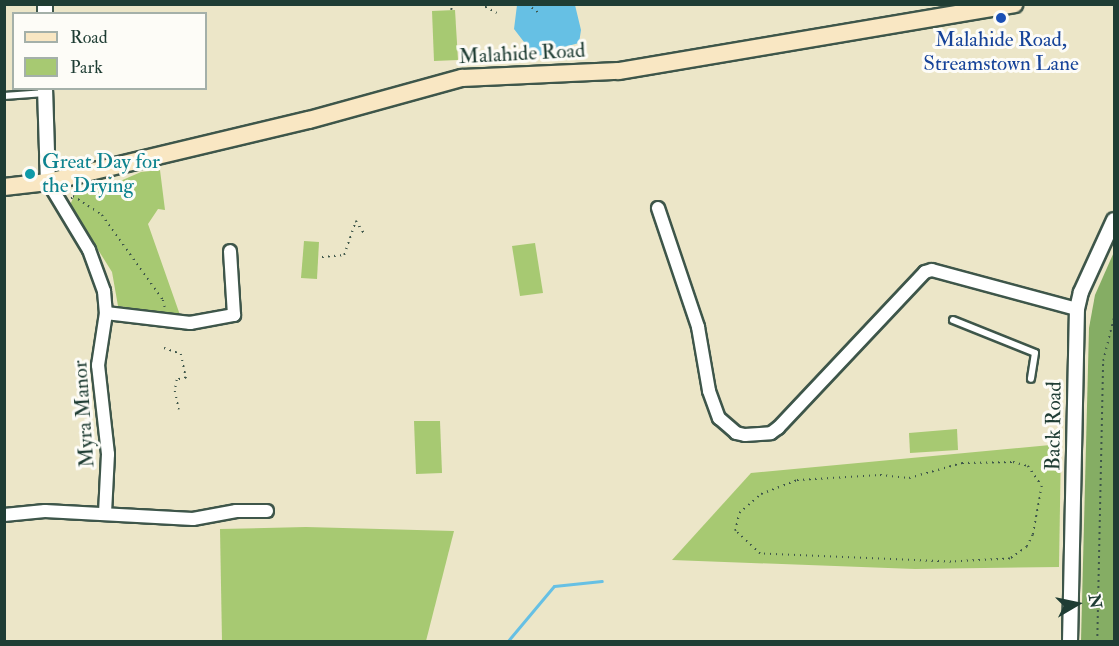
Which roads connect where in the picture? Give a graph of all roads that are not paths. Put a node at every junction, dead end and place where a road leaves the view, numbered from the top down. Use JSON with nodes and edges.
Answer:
{"nodes":[{"id":1,"x":1014,"y":4,"type":"edge"},
{"id":2,"x":938,"y":11,"type":"edge"},
{"id":3,"x":45,"y":91,"type":"edge"},
{"id":4,"x":4,"y":96,"type":"edge"},
{"id":5,"x":48,"y":182,"type":"junction"},
{"id":6,"x":4,"y":187,"type":"edge"},
{"id":7,"x":658,"y":208,"type":"dead end"},
{"id":8,"x":1114,"y":220,"type":"edge"},
{"id":9,"x":230,"y":251,"type":"dead end"},
{"id":10,"x":1077,"y":309,"type":"junction"},
{"id":11,"x":106,"y":313,"type":"junction"},
{"id":12,"x":953,"y":320,"type":"dead end"},
{"id":13,"x":1031,"y":379,"type":"dead end"},
{"id":14,"x":267,"y":512,"type":"dead end"},
{"id":15,"x":105,"y":513,"type":"junction"},
{"id":16,"x":4,"y":515,"type":"edge"},
{"id":17,"x":1070,"y":642,"type":"edge"}],
"edges":[{"from":1,"to":2,"type":"main road","name":"Malahide Road"},
{"from":2,"to":5,"type":"main road","name":"Malahide Road"},
{"from":3,"to":4,"type":"lane"},
{"from":3,"to":5,"type":"street"},
{"from":5,"to":6,"type":"main road","name":"Malahide Road"},
{"from":5,"to":11,"type":"street","name":"Myra Manor"},
{"from":7,"to":10,"type":"street"},
{"from":8,"to":10,"type":"street","name":"Back Road"},
{"from":9,"to":11,"type":"street"},
{"from":10,"to":17,"type":"street","name":"Back Road"},
{"from":11,"to":15,"type":"street","name":"Myra Manor"},
{"from":12,"to":13,"type":"lane"},
{"from":14,"to":15,"type":"street"},
{"from":15,"to":16,"type":"street"}]}
